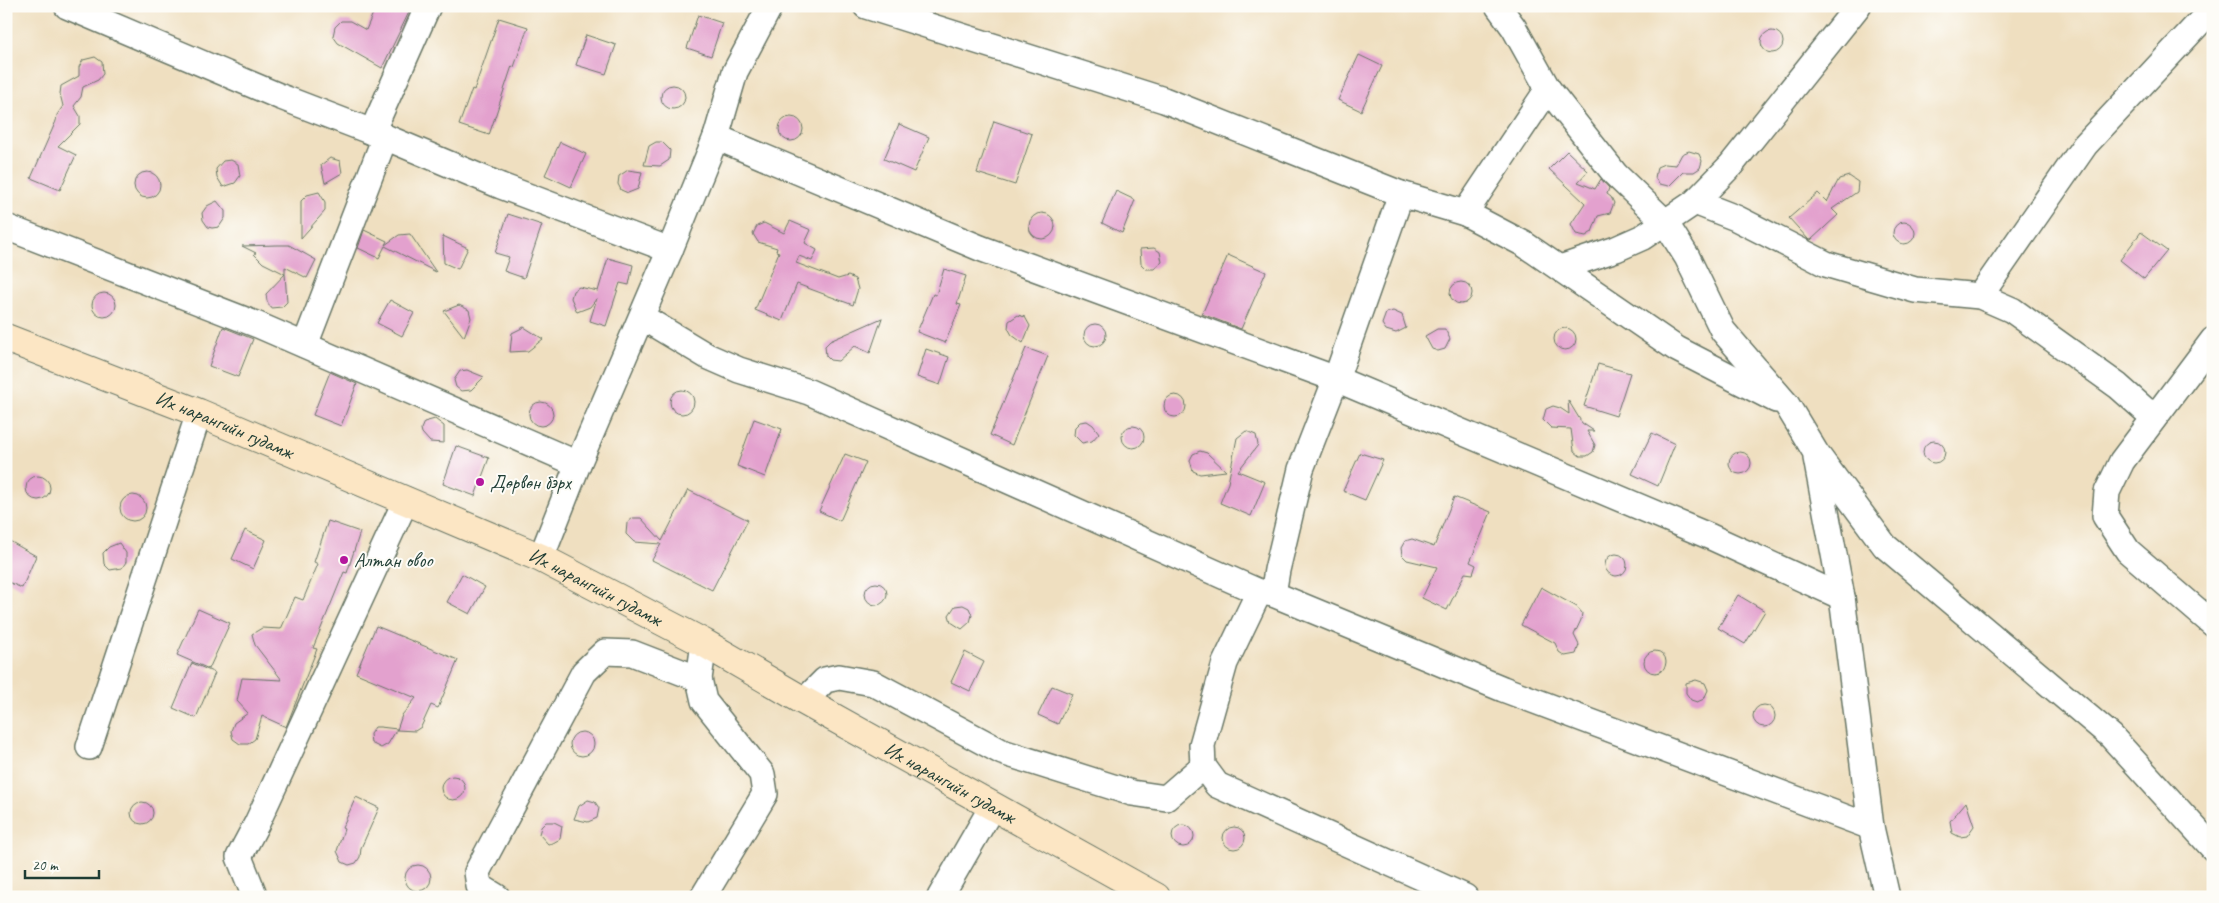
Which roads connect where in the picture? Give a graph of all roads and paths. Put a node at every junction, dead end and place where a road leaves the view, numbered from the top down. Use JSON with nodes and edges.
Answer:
{"nodes":[{"id":1,"x":67,"y":6,"type":"edge"},
{"id":2,"x":428,"y":6,"type":"edge"},
{"id":3,"x":770,"y":6,"type":"edge"},
{"id":4,"x":866,"y":6,"type":"edge"},
{"id":5,"x":1498,"y":6,"type":"edge"},
{"id":6,"x":1858,"y":6,"type":"edge"},
{"id":7,"x":2213,"y":8,"type":"edge"},
{"id":8,"x":1548,"y":89,"type":"junction"},
{"id":9,"x":379,"y":134,"type":"junction"},
{"id":10,"x":716,"y":136,"type":"junction"},
{"id":11,"x":1401,"y":194,"type":"junction"},
{"id":12,"x":1695,"y":202,"type":"junction"},
{"id":13,"x":1465,"y":213,"type":"junction"},
{"id":14,"x":1665,"y":222,"type":"junction"},
{"id":15,"x":6,"y":227,"type":"edge"},
{"id":16,"x":670,"y":250,"type":"junction"},
{"id":17,"x":1560,"y":268,"type":"junction"},
{"id":18,"x":1980,"y":296,"type":"junction"},
{"id":19,"x":642,"y":317,"type":"junction"},
{"id":20,"x":2213,"y":340,"type":"edge"},
{"id":21,"x":8,"y":342,"type":"edge"},
{"id":22,"x":305,"y":345,"type":"junction"},
{"id":23,"x":1336,"y":379,"type":"junction"},
{"id":24,"x":1787,"y":405,"type":"junction"},
{"id":25,"x":199,"y":413,"type":"junction"},
{"id":26,"x":2154,"y":418,"type":"junction"},
{"id":27,"x":1816,"y":453,"type":"junction"},
{"id":28,"x":578,"y":464,"type":"junction"},
{"id":29,"x":406,"y":500,"type":"junction"},
{"id":30,"x":541,"y":558,"type":"junction"},
{"id":31,"x":1266,"y":593,"type":"junction"},
{"id":32,"x":1842,"y":597,"type":"junction"},
{"id":33,"x":2213,"y":624,"type":"edge"},
{"id":34,"x":704,"y":643,"type":"junction"},
{"id":35,"x":698,"y":679,"type":"junction"},
{"id":36,"x":804,"y":701,"type":"junction"},
{"id":37,"x":89,"y":747,"type":"dead end"},
{"id":38,"x":1203,"y":766,"type":"junction"},
{"id":39,"x":992,"y":807,"type":"junction"},
{"id":40,"x":1871,"y":827,"type":"junction"},
{"id":41,"x":2213,"y":848,"type":"edge"},
{"id":42,"x":253,"y":897,"type":"edge"},
{"id":43,"x":497,"y":897,"type":"edge"},
{"id":44,"x":703,"y":897,"type":"edge"},
{"id":45,"x":940,"y":897,"type":"edge"},
{"id":46,"x":1156,"y":897,"type":"edge"},
{"id":47,"x":1465,"y":897,"type":"edge"},
{"id":48,"x":1887,"y":897,"type":"edge"}],
"edges":[{"from":1,"to":9,"type":"street"},
{"from":2,"to":9,"type":"street"},
{"from":3,"to":10,"type":"street"},
{"from":4,"to":11,"type":"street"},
{"from":5,"to":8,"type":"street"},
{"from":6,"to":12,"type":"street"},
{"from":7,"to":18,"type":"street"},
{"from":8,"to":13,"type":"street"},
{"from":8,"to":14,"type":"street"},
{"from":9,"to":16,"type":"street"},
{"from":9,"to":22,"type":"street"},
{"from":10,"to":16,"type":"street"},
{"from":10,"to":23,"type":"street"},
{"from":11,"to":13,"type":"street"},
{"from":11,"to":23,"type":"street"},
{"from":12,"to":14,"type":"street"},
{"from":12,"to":18,"type":"street"},
{"from":13,"to":17,"type":"street"},
{"from":14,"to":17,"type":"street"},
{"from":14,"to":24,"type":"street"},
{"from":15,"to":22,"type":"street"},
{"from":16,"to":19,"type":"street"},
{"from":17,"to":24,"type":"street"},
{"from":18,"to":26,"type":"street"},
{"from":19,"to":28,"type":"street"},
{"from":19,"to":31,"type":"street"},
{"from":20,"to":26,"type":"street"},
{"from":21,"to":25,"type":"main road","name":"Их нарангийн гудамж"},
{"from":22,"to":28,"type":"street"},
{"from":23,"to":31,"type":"street"},
{"from":23,"to":32,"type":"street"},
{"from":24,"to":27,"type":"street"},
{"from":25,"to":29,"type":"main road","name":"Их нарангийн гудамж"},
{"from":25,"to":37,"type":"street"},
{"from":26,"to":33,"type":"street"},
{"from":27,"to":32,"type":"street"},
{"from":27,"to":41,"type":"street"},
{"from":28,"to":30,"type":"street"},
{"from":29,"to":30,"type":"main road","name":"Их нарангийн гудамж"},
{"from":29,"to":42,"type":"street"},
{"from":30,"to":34,"type":"main road","name":"Их нарангийн гудамж"},
{"from":31,"to":38,"type":"street"},
{"from":31,"to":40,"type":"street"},
{"from":32,"to":40,"type":"street"},
{"from":34,"to":35,"type":"street"},
{"from":34,"to":36,"type":"main road","name":"Их нарангийн гудамж"},
{"from":35,"to":43,"type":"street"},
{"from":35,"to":44,"type":"street"},
{"from":36,"to":38,"type":"street"},
{"from":36,"to":39,"type":"main road","name":"Их нарангийн гудамж"},
{"from":38,"to":47,"type":"street"},
{"from":39,"to":45,"type":"street"},
{"from":39,"to":46,"type":"main road","name":"Их нарангийн гудамж"},
{"from":40,"to":48,"type":"street"}]}
